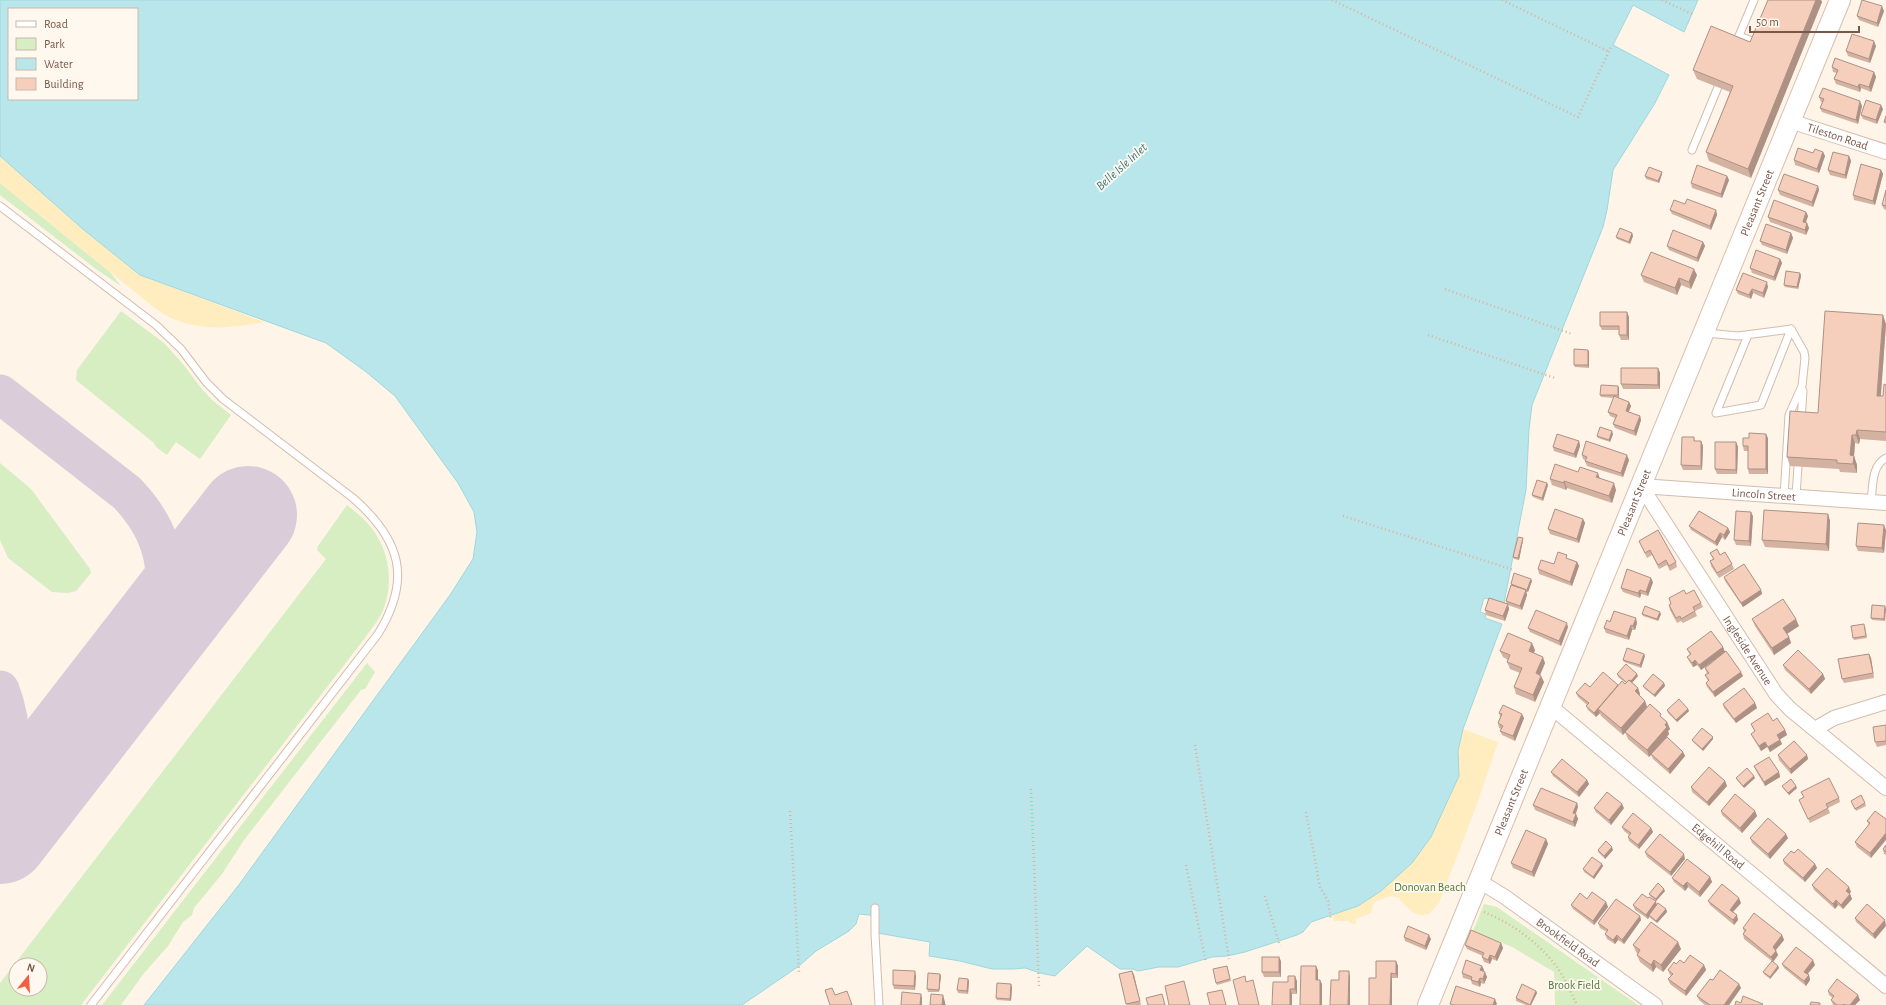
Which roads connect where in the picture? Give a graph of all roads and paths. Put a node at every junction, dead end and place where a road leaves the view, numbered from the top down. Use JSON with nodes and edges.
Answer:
{"nodes":[{"id":1,"x":1332,"y":0,"type":"edge"},
{"id":2,"x":1502,"y":0,"type":"edge"},
{"id":3,"x":1662,"y":0,"type":"edge"},
{"id":4,"x":1754,"y":0,"type":"edge"},
{"id":5,"x":1840,"y":0,"type":"edge"},
{"id":6,"x":1692,"y":14,"type":"dead end"},
{"id":7,"x":1739,"y":36,"type":"junction"},
{"id":8,"x":1757,"y":43,"type":"edge"},
{"id":9,"x":1736,"y":44,"type":"edge"},
{"id":10,"x":1612,"y":45,"type":"dead end"},
{"id":11,"x":1610,"y":52,"type":"junction"},
{"id":12,"x":1718,"y":87,"type":"edge"},
{"id":13,"x":1790,"y":121,"type":"junction"},
{"id":14,"x":1692,"y":150,"type":"dead end"},
{"id":15,"x":1886,"y":152,"type":"edge"},
{"id":16,"x":0,"y":206,"type":"edge"},
{"id":17,"x":1445,"y":289,"type":"dead end"},
{"id":18,"x":1791,"y":329,"type":"junction"},
{"id":19,"x":1704,"y":333,"type":"junction"},
{"id":20,"x":1572,"y":334,"type":"dead end"},
{"id":21,"x":1428,"y":335,"type":"dead end"},
{"id":22,"x":1748,"y":335,"type":"junction"},
{"id":23,"x":1555,"y":378,"type":"dead end"},
{"id":24,"x":1803,"y":380,"type":"junction"},
{"id":25,"x":1801,"y":421,"type":"edge"},
{"id":26,"x":1886,"y":458,"type":"edge"},
{"id":27,"x":1798,"y":466,"type":"edge"},
{"id":28,"x":1641,"y":486,"type":"junction"},
{"id":29,"x":1790,"y":496,"type":"junction"},
{"id":30,"x":1871,"y":502,"type":"junction"},
{"id":31,"x":1886,"y":502,"type":"edge"},
{"id":32,"x":1343,"y":516,"type":"dead end"},
{"id":33,"x":1514,"y":570,"type":"dead end"},
{"id":34,"x":1886,"y":702,"type":"edge"},
{"id":35,"x":1550,"y":706,"type":"junction"},
{"id":36,"x":1816,"y":729,"type":"junction"},
{"id":37,"x":1195,"y":746,"type":"dead end"},
{"id":38,"x":1886,"y":788,"type":"edge"},
{"id":39,"x":1031,"y":789,"type":"dead end"},
{"id":40,"x":790,"y":811,"type":"dead end"},
{"id":41,"x":1306,"y":812,"type":"dead end"},
{"id":42,"x":1186,"y":865,"type":"dead end"},
{"id":43,"x":1479,"y":881,"type":"junction"},
{"id":44,"x":1265,"y":896,"type":"dead end"},
{"id":45,"x":875,"y":908,"type":"dead end"},
{"id":46,"x":1482,"y":911,"type":"dead end"},
{"id":47,"x":1331,"y":920,"type":"dead end"},
{"id":48,"x":1280,"y":946,"type":"dead end"},
{"id":49,"x":1229,"y":959,"type":"dead end"},
{"id":50,"x":1206,"y":963,"type":"dead end"},
{"id":51,"x":798,"y":972,"type":"dead end"},
{"id":52,"x":1886,"y":986,"type":"edge"},
{"id":53,"x":1039,"y":987,"type":"dead end"},
{"id":54,"x":91,"y":1005,"type":"edge"},
{"id":55,"x":879,"y":1005,"type":"edge"},
{"id":56,"x":1428,"y":1005,"type":"edge"},
{"id":57,"x":1577,"y":1005,"type":"edge"},
{"id":58,"x":1655,"y":1005,"type":"edge"}],
"edges":[{"from":1,"to":11,"type":"path"},
{"from":2,"to":11,"type":"path"},
{"from":3,"to":6,"type":"path"},
{"from":4,"to":7,"type":"lane"},
{"from":5,"to":13,"type":"main road","name":"Pleasant Street"},
{"from":7,"to":8,"type":"lane"},
{"from":7,"to":9,"type":"lane"},
{"from":10,"to":11,"type":"path"},
{"from":12,"to":14,"type":"lane"},
{"from":13,"to":15,"type":"street","name":"Tileston Road"},
{"from":13,"to":19,"type":"main road","name":"Pleasant Street"},
{"from":16,"to":54,"type":"lane"},
{"from":17,"to":20,"type":"path"},
{"from":18,"to":22,"type":"lane"},
{"from":18,"to":22,"type":"lane"},
{"from":18,"to":24,"type":"lane"},
{"from":19,"to":22,"type":"lane"},
{"from":19,"to":28,"type":"main road","name":"Pleasant Street"},
{"from":21,"to":23,"type":"path"},
{"from":24,"to":25,"type":"lane"},
{"from":24,"to":29,"type":"lane"},
{"from":26,"to":30,"type":"lane"},
{"from":27,"to":29,"type":"lane"},
{"from":28,"to":29,"type":"street","name":"Lincoln Street"},
{"from":28,"to":35,"type":"main road","name":"Pleasant Street"},
{"from":28,"to":36,"type":"street","name":"Ingleside Avenue"},
{"from":29,"to":30,"type":"street","name":"Lincoln Street"},
{"from":30,"to":31,"type":"street","name":"Lincoln Street"},
{"from":32,"to":33,"type":"path"},
{"from":34,"to":36,"type":"street"},
{"from":35,"to":43,"type":"main road","name":"Pleasant Street"},
{"from":35,"to":52,"type":"street","name":"Edgehill Road"},
{"from":36,"to":38,"type":"street","name":"Ingleside Avenue"},
{"from":37,"to":49,"type":"path"},
{"from":39,"to":53,"type":"path"},
{"from":40,"to":51,"type":"path"},
{"from":41,"to":47,"type":"path"},
{"from":42,"to":50,"type":"path"},
{"from":43,"to":56,"type":"main road","name":"Pleasant Street"},
{"from":43,"to":58,"type":"street","name":"Brookfield Road"},
{"from":44,"to":48,"type":"path"},
{"from":45,"to":55,"type":"lane"},
{"from":46,"to":57,"type":"path"}]}
